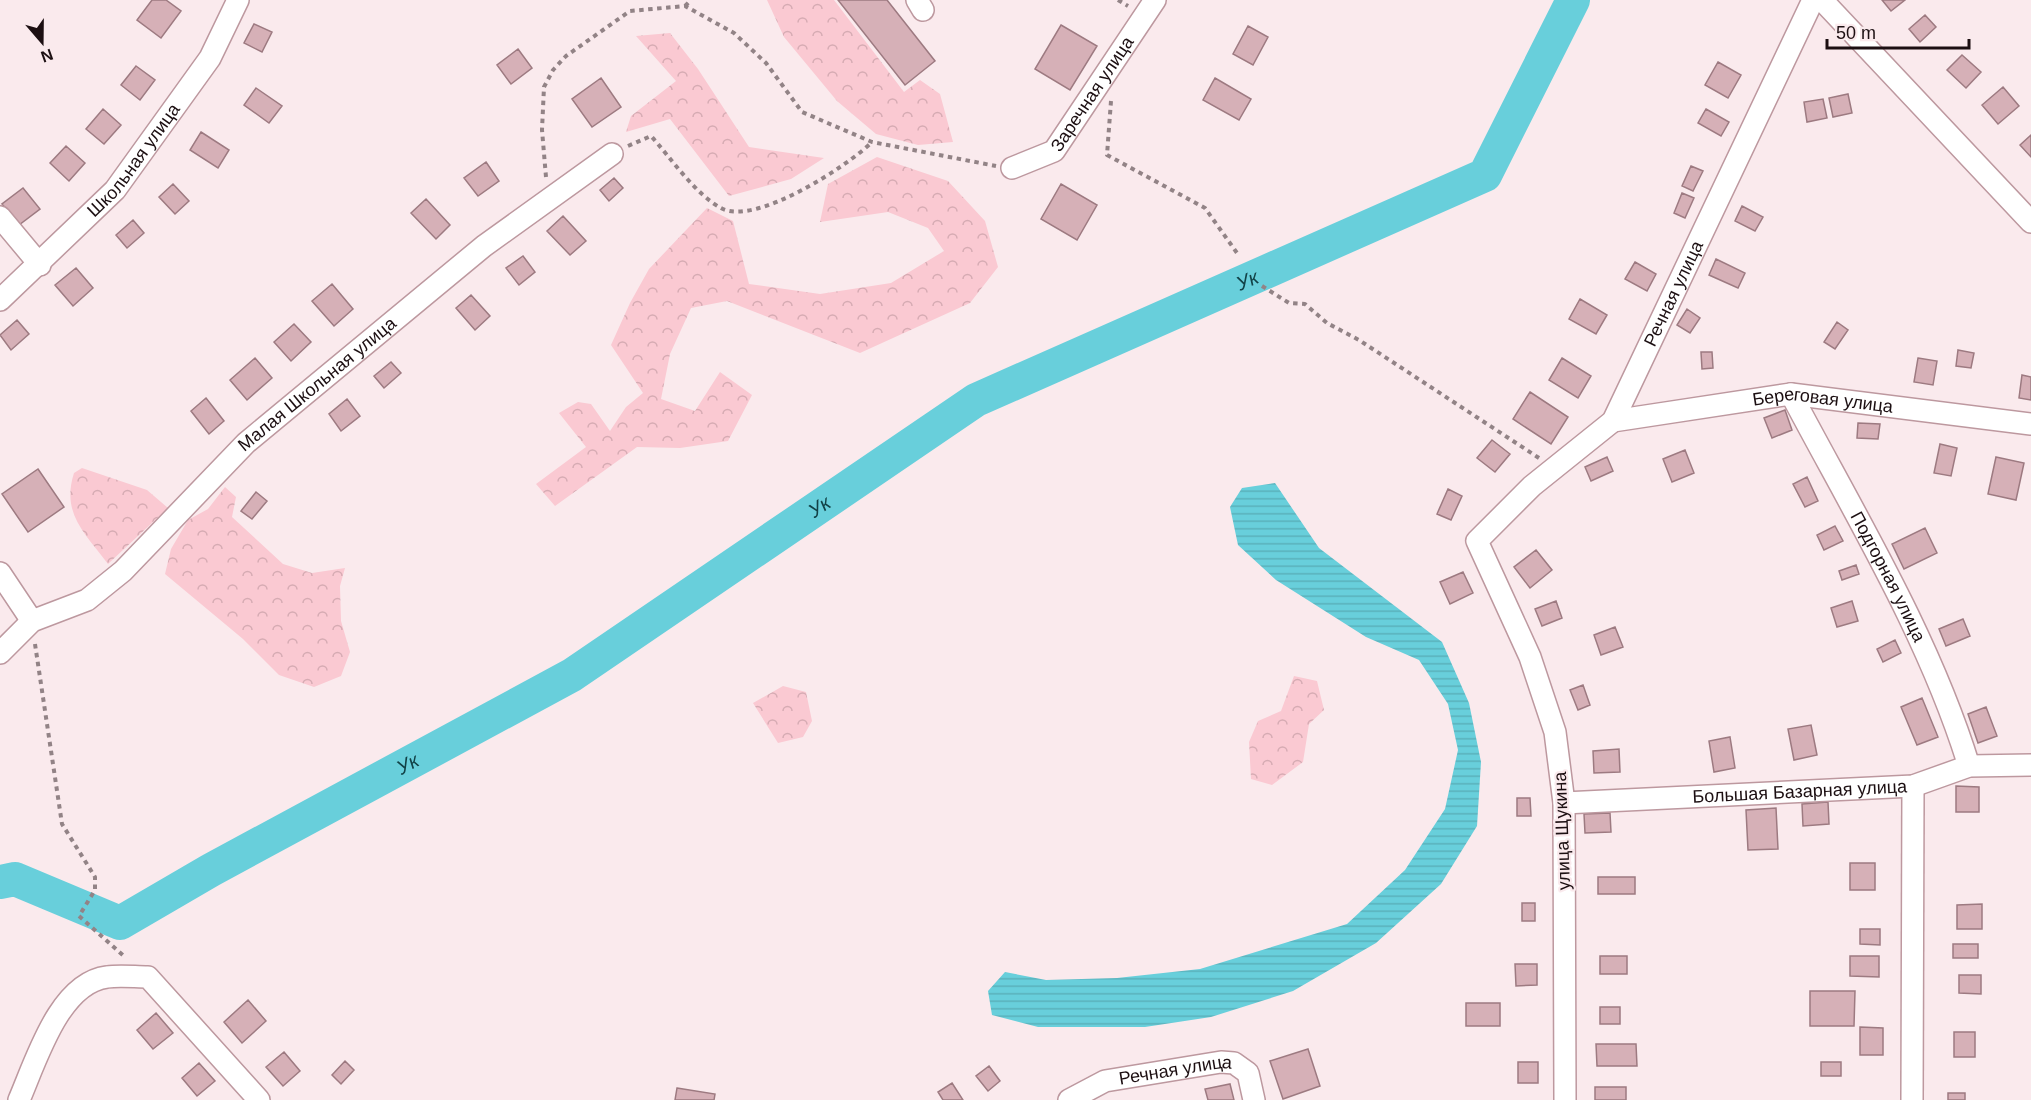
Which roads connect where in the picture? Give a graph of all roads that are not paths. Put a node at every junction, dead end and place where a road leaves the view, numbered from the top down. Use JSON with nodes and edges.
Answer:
{"nodes":[{"id":1,"x":238,"y":0,"type":"edge"},
{"id":2,"x":1155,"y":0,"type":"edge"},
{"id":3,"x":1812,"y":0,"type":"edge"},
{"id":4,"x":1822,"y":0,"type":"edge"},
{"id":5,"x":612,"y":154,"type":"road end"},
{"id":6,"x":1012,"y":168,"type":"road end"},
{"id":7,"x":0,"y":217,"type":"edge"},
{"id":8,"x":2031,"y":222,"type":"edge"},
{"id":9,"x":40,"y":265,"type":"junction"},
{"id":10,"x":0,"y":300,"type":"edge"},
{"id":11,"x":1791,"y":394,"type":"junction"},
{"id":12,"x":1613,"y":421,"type":"junction"},
{"id":13,"x":2031,"y":424,"type":"edge"},
{"id":14,"x":1477,"y":541,"type":"joint"},
{"id":15,"x":0,"y":573,"type":"edge"},
{"id":16,"x":32,"y":621,"type":"junction"},
{"id":17,"x":0,"y":653,"type":"edge"},
{"id":18,"x":2031,"y":765,"type":"edge"},
{"id":19,"x":1969,"y":766,"type":"junction"},
{"id":20,"x":1913,"y":786,"type":"junction"},
{"id":21,"x":1564,"y":803,"type":"junction"},
{"id":22,"x":20,"y":1100,"type":"edge"},
{"id":23,"x":259,"y":1100,"type":"edge"},
{"id":24,"x":1069,"y":1100,"type":"edge"},
{"id":25,"x":1254,"y":1100,"type":"edge"},
{"id":26,"x":1565,"y":1100,"type":"edge"},
{"id":27,"x":1912,"y":1100,"type":"edge"}],
"edges":[{"from":1,"to":9,"type":"street","name":"Школьная улица"},
{"from":2,"to":6,"type":"street","name":"Заречная улица"},
{"from":3,"to":12,"type":"street","name":"Речная улица"},
{"from":4,"to":8,"type":"street"},
{"from":5,"to":16,"type":"street","name":"Малая Школьная улица"},
{"from":7,"to":9,"type":"street"},
{"from":9,"to":10,"type":"street","name":"Школьная улица"},
{"from":11,"to":12,"type":"street","name":"Береговая улица"},
{"from":11,"to":13,"type":"street","name":"Береговая улица"},
{"from":11,"to":19,"type":"street","name":"Подгорная улица"},
{"from":12,"to":14,"type":"street","name":"Речная улица"},
{"from":14,"to":21,"type":"street","name":"улица Щукина"},
{"from":15,"to":16,"type":"street"},
{"from":16,"to":17,"type":"street","name":"Малая Школьная улица"},
{"from":18,"to":19,"type":"street","name":"Большая Базарная улица"},
{"from":19,"to":20,"type":"street","name":"Большая Базарная улица"},
{"from":20,"to":21,"type":"street","name":"Большая Базарная улица"},
{"from":20,"to":27,"type":"street"},
{"from":21,"to":26,"type":"street","name":"улица Щукина"},
{"from":22,"to":23,"type":"street"},
{"from":24,"to":25,"type":"street","name":"Речная улица"}]}
